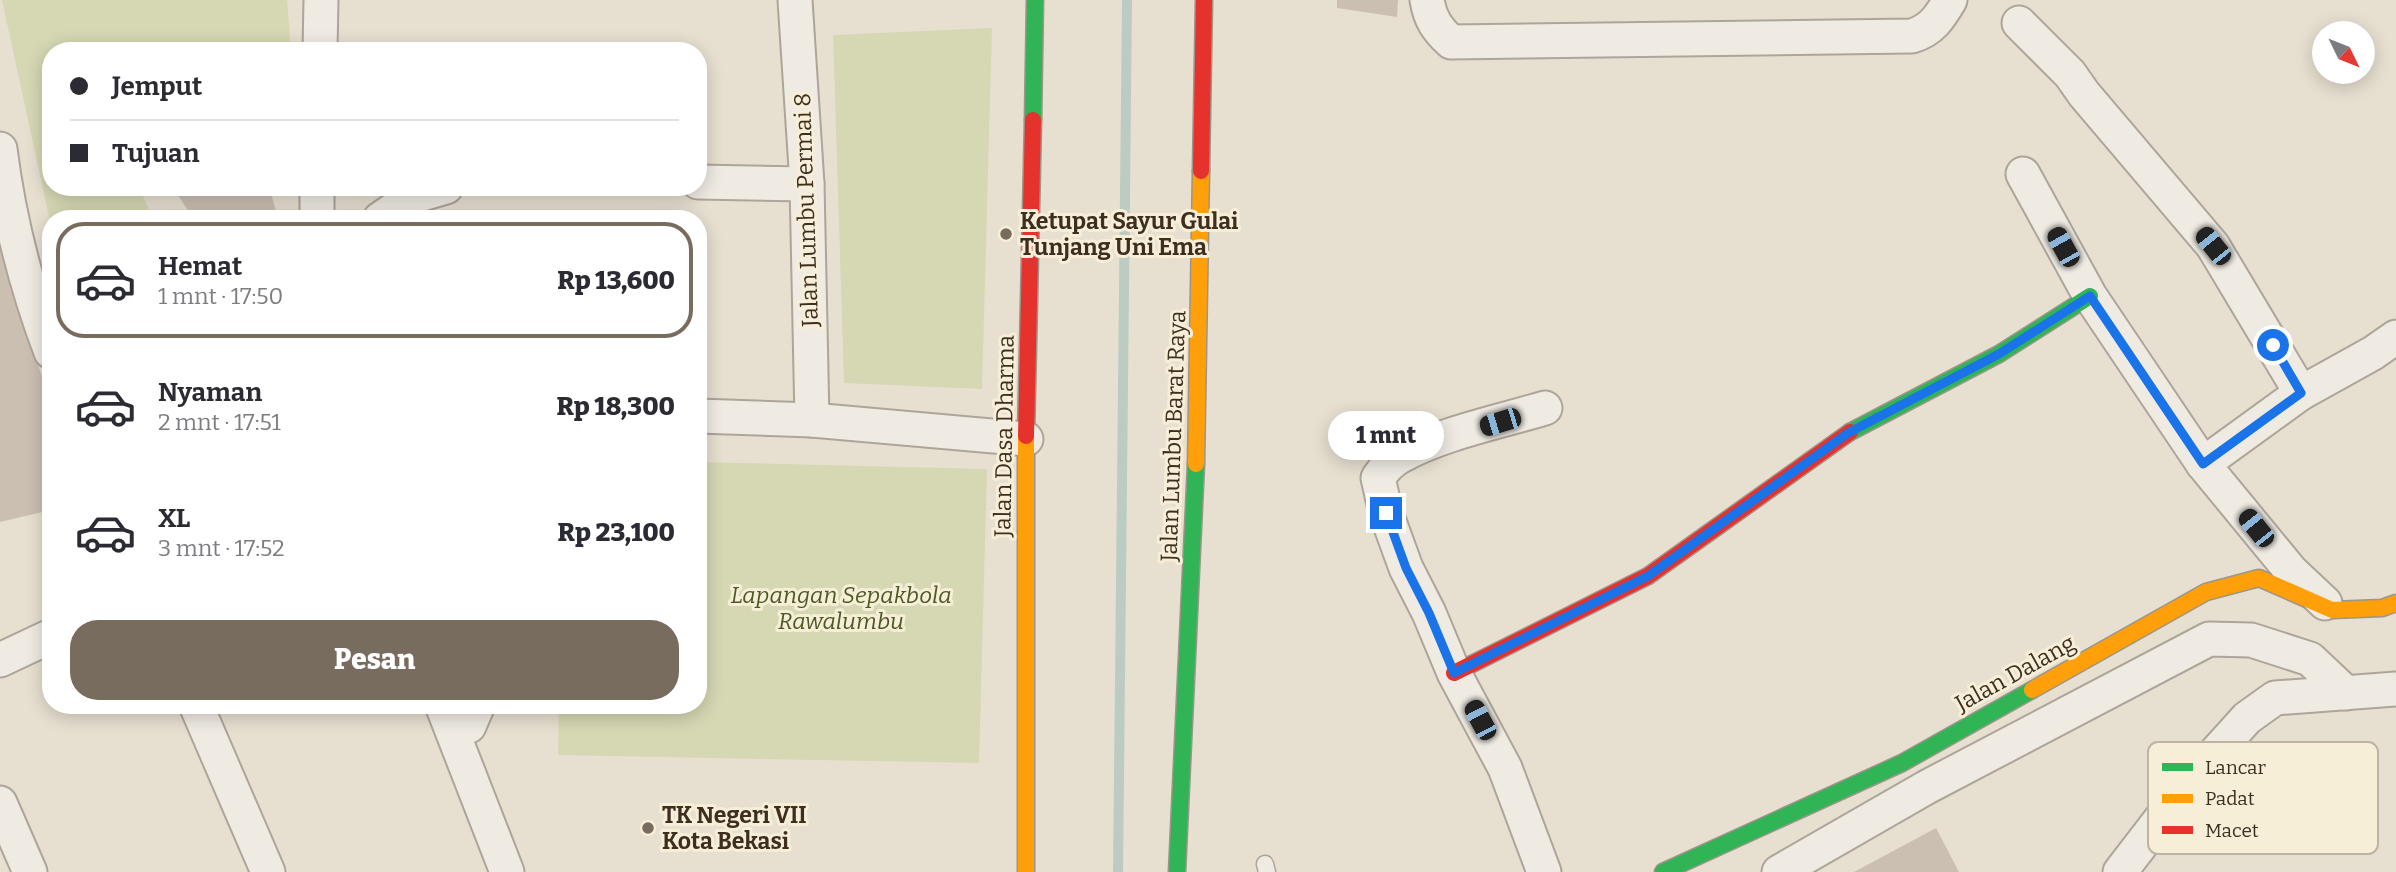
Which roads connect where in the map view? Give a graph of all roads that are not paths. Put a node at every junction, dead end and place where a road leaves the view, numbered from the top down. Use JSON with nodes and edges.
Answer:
{"nodes":[{"id":1,"x":321,"y":0,"type":"edge"},
{"id":2,"x":795,"y":0,"type":"edge"},
{"id":3,"x":1035,"y":0,"type":"edge"},
{"id":4,"x":1204,"y":0,"type":"edge"},
{"id":5,"x":1427,"y":0,"type":"edge"},
{"id":6,"x":1950,"y":0,"type":"edge"},
{"id":7,"x":2019,"y":23,"type":"dead end"},
{"id":8,"x":320,"y":42,"type":"edge"},
{"id":9,"x":0,"y":149,"type":"edge"},
{"id":10,"x":2022,"y":174,"type":"dead end"},
{"id":11,"x":707,"y":182,"type":"edge"},
{"id":12,"x":807,"y":184,"type":"junction"},
{"id":13,"x":415,"y":196,"type":"edge"},
{"id":14,"x":393,"y":210,"type":"edge"},
{"id":15,"x":2090,"y":296,"type":"junction"},
{"id":16,"x":42,"y":328,"type":"edge"},
{"id":17,"x":2396,"y":337,"type":"edge"},
{"id":18,"x":2301,"y":393,"type":"junction"},
{"id":19,"x":1545,"y":408,"type":"dead end"},
{"id":20,"x":707,"y":416,"type":"edge"},
{"id":21,"x":812,"y":420,"type":"junction"},
{"id":22,"x":1026,"y":439,"type":"junction"},
{"id":23,"x":2203,"y":464,"type":"junction"},
{"id":24,"x":2396,"y":603,"type":"edge"},
{"id":25,"x":2332,"y":610,"type":"junction"},
{"id":26,"x":42,"y":640,"type":"edge"},
{"id":27,"x":0,"y":660,"type":"edge"},
{"id":28,"x":1454,"y":673,"type":"junction"},
{"id":29,"x":2396,"y":689,"type":"edge"},
{"id":30,"x":2346,"y":693,"type":"junction"},
{"id":31,"x":200,"y":714,"type":"edge"},
{"id":32,"x":474,"y":714,"type":"edge"},
{"id":33,"x":448,"y":719,"type":"edge"},
{"id":34,"x":2225,"y":742,"type":"edge"},
{"id":35,"x":0,"y":803,"type":"edge"},
{"id":36,"x":2148,"y":836,"type":"edge"},
{"id":37,"x":30,"y":872,"type":"edge"},
{"id":38,"x":268,"y":872,"type":"edge"},
{"id":39,"x":507,"y":872,"type":"edge"},
{"id":40,"x":1026,"y":872,"type":"edge"},
{"id":41,"x":1177,"y":872,"type":"edge"},
{"id":42,"x":1544,"y":872,"type":"edge"},
{"id":43,"x":1663,"y":872,"type":"edge"},
{"id":44,"x":1779,"y":872,"type":"edge"},
{"id":45,"x":2120,"y":872,"type":"edge"}],
"edges":[{"from":1,"to":8,"type":"street"},
{"from":2,"to":12,"type":"street","name":"Jalan Lumbu Permai 8"},
{"from":3,"to":22,"type":"street","name":"Jalan Dasa Dharma"},
{"from":4,"to":41,"type":"street","name":"Jalan Lumbu Barat Raya"},
{"from":5,"to":6,"type":"street"},
{"from":7,"to":18,"type":"street"},
{"from":9,"to":16,"type":"street"},
{"from":10,"to":15,"type":"street"},
{"from":11,"to":12,"type":"street"},
{"from":12,"to":21,"type":"street","name":"Jalan Lumbu Permai 8"},
{"from":13,"to":14,"type":"street"},
{"from":15,"to":23,"type":"street"},
{"from":15,"to":28,"type":"street"},
{"from":17,"to":18,"type":"street"},
{"from":18,"to":23,"type":"street"},
{"from":19,"to":28,"type":"street"},
{"from":20,"to":21,"type":"street"},
{"from":21,"to":22,"type":"street"},
{"from":22,"to":40,"type":"street","name":"Jalan Dasa Dharma"},
{"from":23,"to":25,"type":"street"},
{"from":24,"to":25,"type":"street","name":"Jalan Dalang"},
{"from":25,"to":43,"type":"street","name":"Jalan Dalang"},
{"from":26,"to":27,"type":"street"},
{"from":28,"to":42,"type":"street"},
{"from":29,"to":30,"type":"street"},
{"from":30,"to":34,"type":"street"},
{"from":30,"to":44,"type":"street"},
{"from":31,"to":38,"type":"street"},
{"from":32,"to":33,"type":"street"},
{"from":33,"to":39,"type":"street"},
{"from":35,"to":37,"type":"street"},
{"from":36,"to":45,"type":"street"}]}
